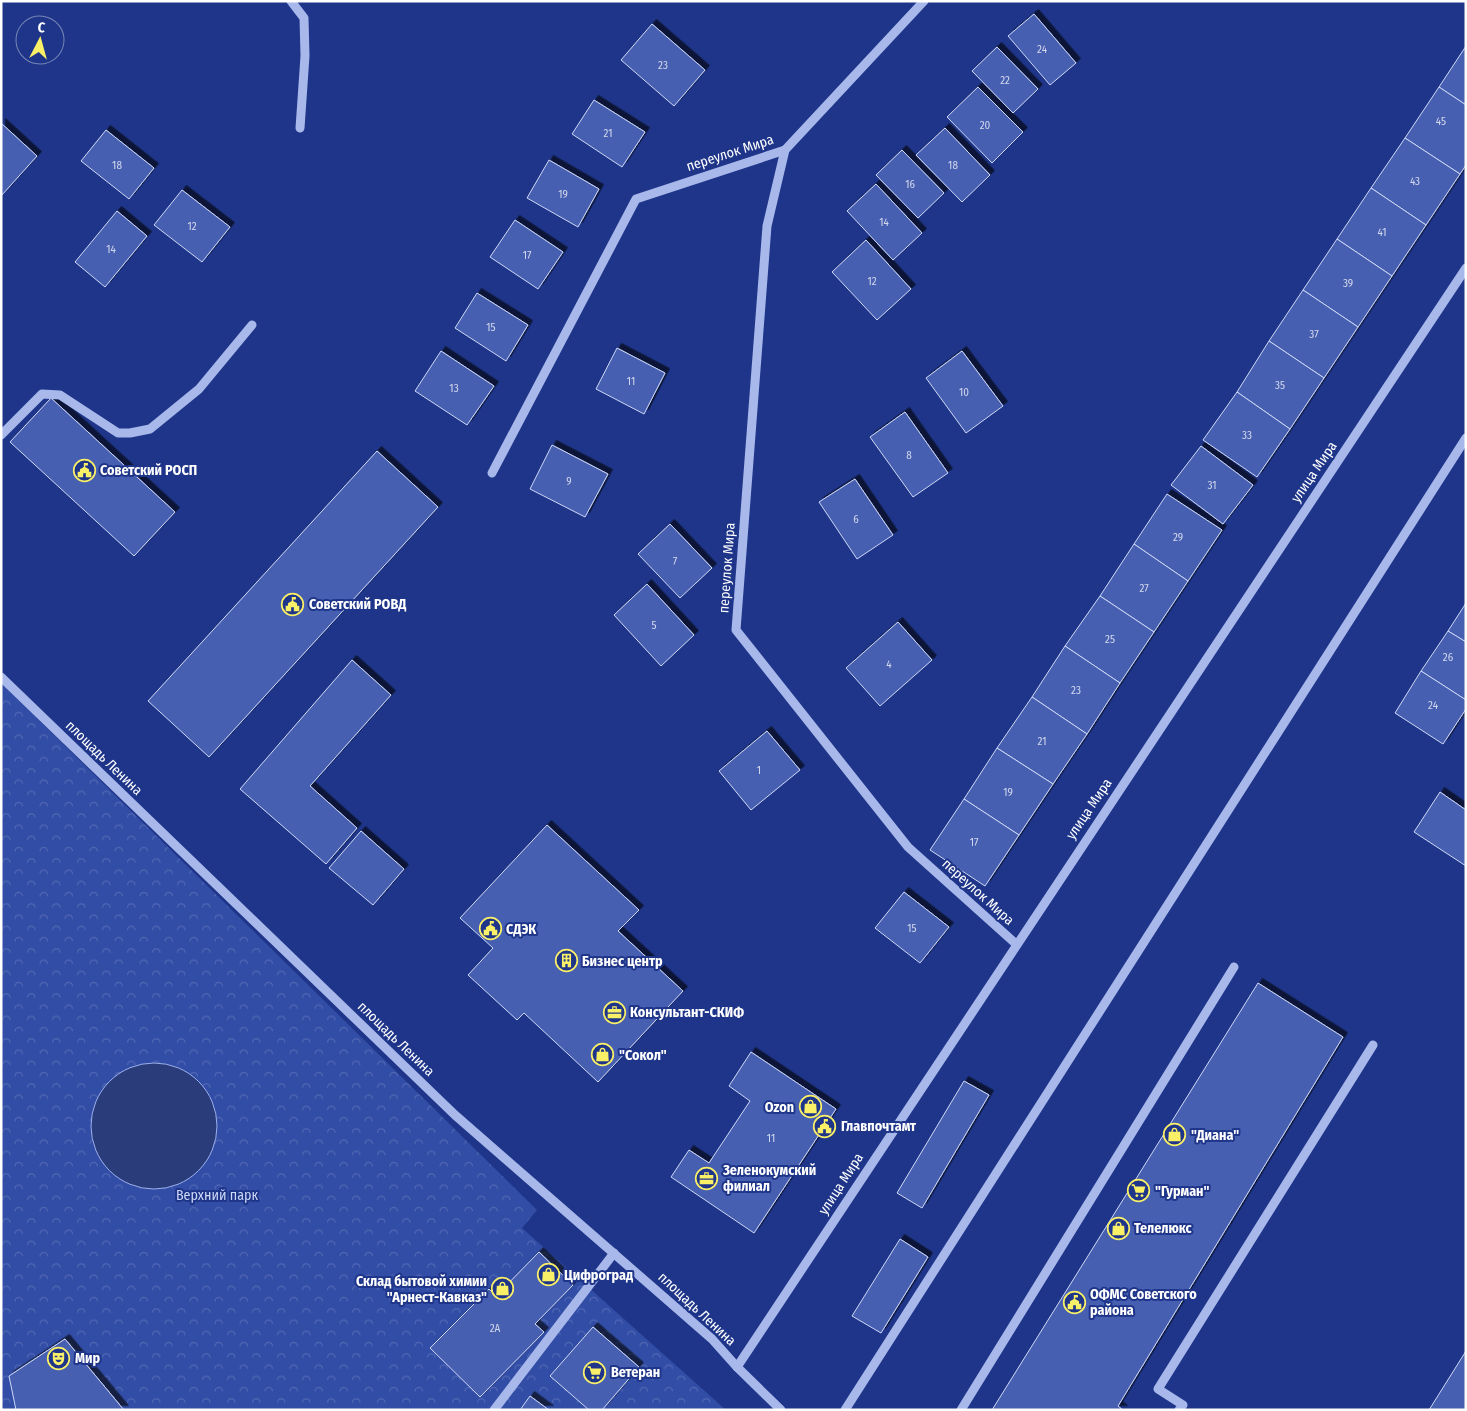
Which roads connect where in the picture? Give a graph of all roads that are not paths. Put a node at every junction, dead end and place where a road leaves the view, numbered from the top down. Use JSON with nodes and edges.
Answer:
{"nodes":[{"id":1,"x":291,"y":1,"type":"edge"},
{"id":2,"x":924,"y":1,"type":"edge"},
{"id":3,"x":300,"y":128,"type":"dead end"},
{"id":4,"x":785,"y":150,"type":"junction"},
{"id":5,"x":1466,"y":268,"type":"edge"},
{"id":6,"x":252,"y":326,"type":"dead end"},
{"id":7,"x":1,"y":435,"type":"edge"},
{"id":8,"x":1466,"y":438,"type":"edge"},
{"id":9,"x":492,"y":473,"type":"dead end"},
{"id":10,"x":1,"y":677,"type":"edge"},
{"id":11,"x":1016,"y":944,"type":"junction"},
{"id":12,"x":1234,"y":967,"type":"dead end"},
{"id":13,"x":1373,"y":1045,"type":"dead end"},
{"id":14,"x":614,"y":1253,"type":"junction"},
{"id":15,"x":737,"y":1366,"type":"junction"},
{"id":16,"x":494,"y":1410,"type":"edge"},
{"id":17,"x":780,"y":1410,"type":"edge"},
{"id":18,"x":845,"y":1410,"type":"edge"},
{"id":19,"x":961,"y":1410,"type":"edge"},
{"id":20,"x":1179,"y":1410,"type":"edge"}],
"edges":[{"from":1,"to":3,"type":"street"},
{"from":2,"to":4,"type":"street","name":"переулок Мира"},
{"from":4,"to":9,"type":"street","name":"переулок Мира"},
{"from":4,"to":11,"type":"street","name":"переулок Мира"},
{"from":5,"to":11,"type":"street","name":"улица Мира"},
{"from":6,"to":7,"type":"street"},
{"from":8,"to":18,"type":"street"},
{"from":10,"to":14,"type":"street","name":"площадь Ленина"},
{"from":11,"to":15,"type":"street","name":"улица Мира"},
{"from":12,"to":19,"type":"street"},
{"from":13,"to":20,"type":"street"},
{"from":14,"to":15,"type":"street","name":"площадь Ленина"},
{"from":14,"to":16,"type":"street"},
{"from":15,"to":17,"type":"street","name":"площадь Ленина"}]}
